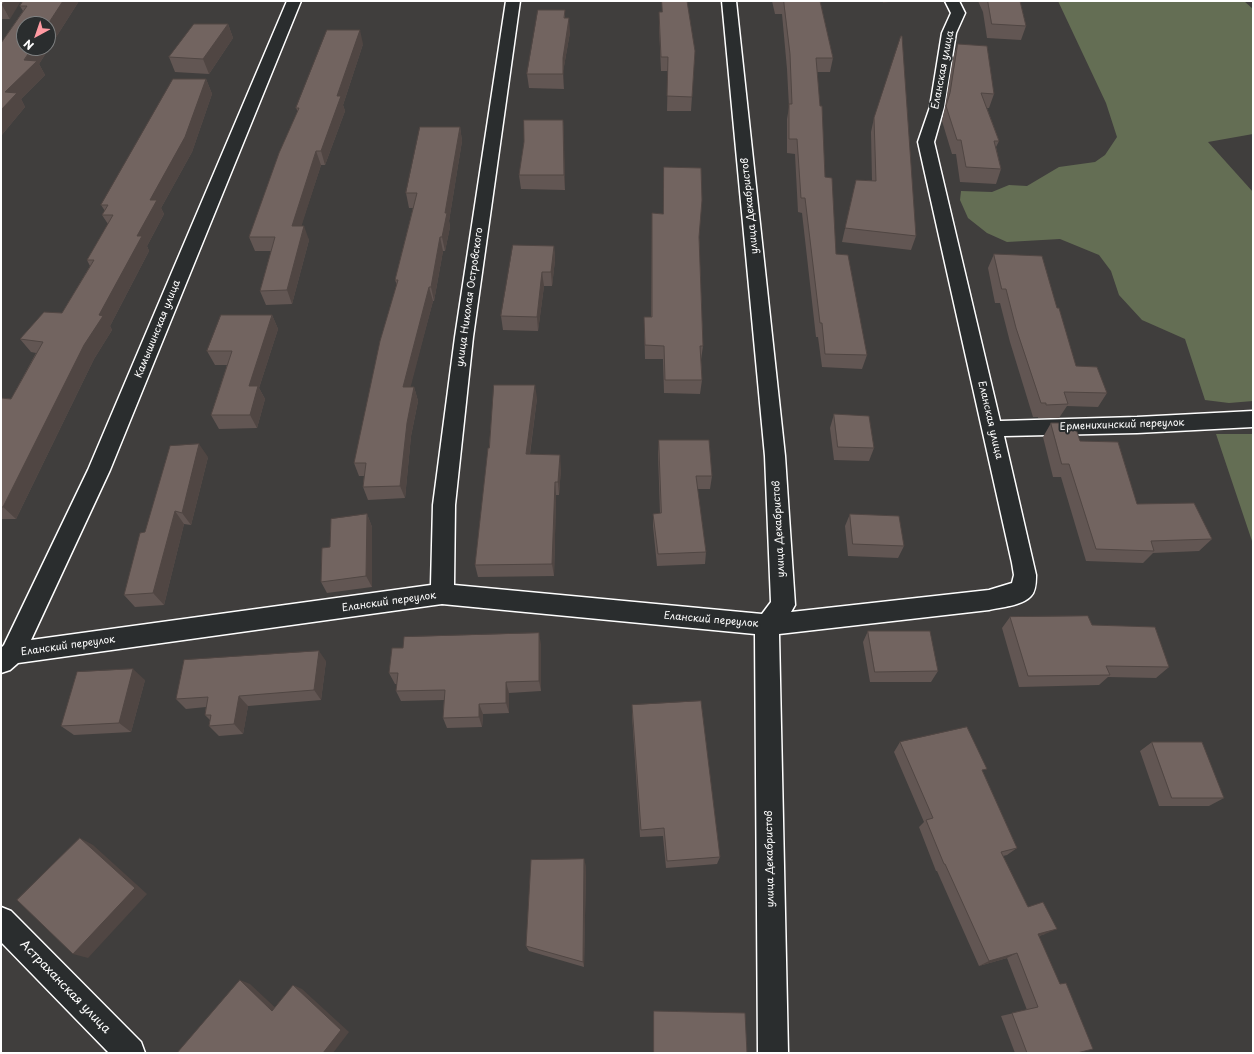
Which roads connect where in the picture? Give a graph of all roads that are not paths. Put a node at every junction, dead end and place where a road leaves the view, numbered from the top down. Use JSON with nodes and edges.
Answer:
{"nodes":[{"id":1,"x":294,"y":1,"type":"edge"},
{"id":2,"x":513,"y":1,"type":"edge"},
{"id":3,"x":729,"y":1,"type":"edge"},
{"id":4,"x":952,"y":1,"type":"edge"},
{"id":5,"x":1253,"y":419,"type":"edge"},
{"id":6,"x":992,"y":429,"type":"junction"},
{"id":7,"x":442,"y":594,"type":"junction"},
{"id":8,"x":767,"y":625,"type":"junction"},
{"id":9,"x":7,"y":658,"type":"edge"},
{"id":10,"x":1,"y":921,"type":"edge"},
{"id":11,"x":130,"y":1053,"type":"edge"},
{"id":12,"x":773,"y":1053,"type":"edge"}],
"edges":[{"from":1,"to":9,"type":"street","name":"Камышинская улица"},
{"from":2,"to":7,"type":"street","name":"улица Николая Островского"},
{"from":3,"to":8,"type":"street","name":"улица Декабристов"},
{"from":4,"to":6,"type":"street","name":"Еланская улица"},
{"from":5,"to":6,"type":"street","name":"Ерменихинский переулок"},
{"from":6,"to":8,"type":"street","name":"Еланская улица"},
{"from":7,"to":8,"type":"street","name":"Еланский переулок"},
{"from":7,"to":9,"type":"street","name":"Еланский переулок"},
{"from":8,"to":12,"type":"street","name":"улица Декабристов"},
{"from":10,"to":11,"type":"street","name":"Астраханская улица"}]}
